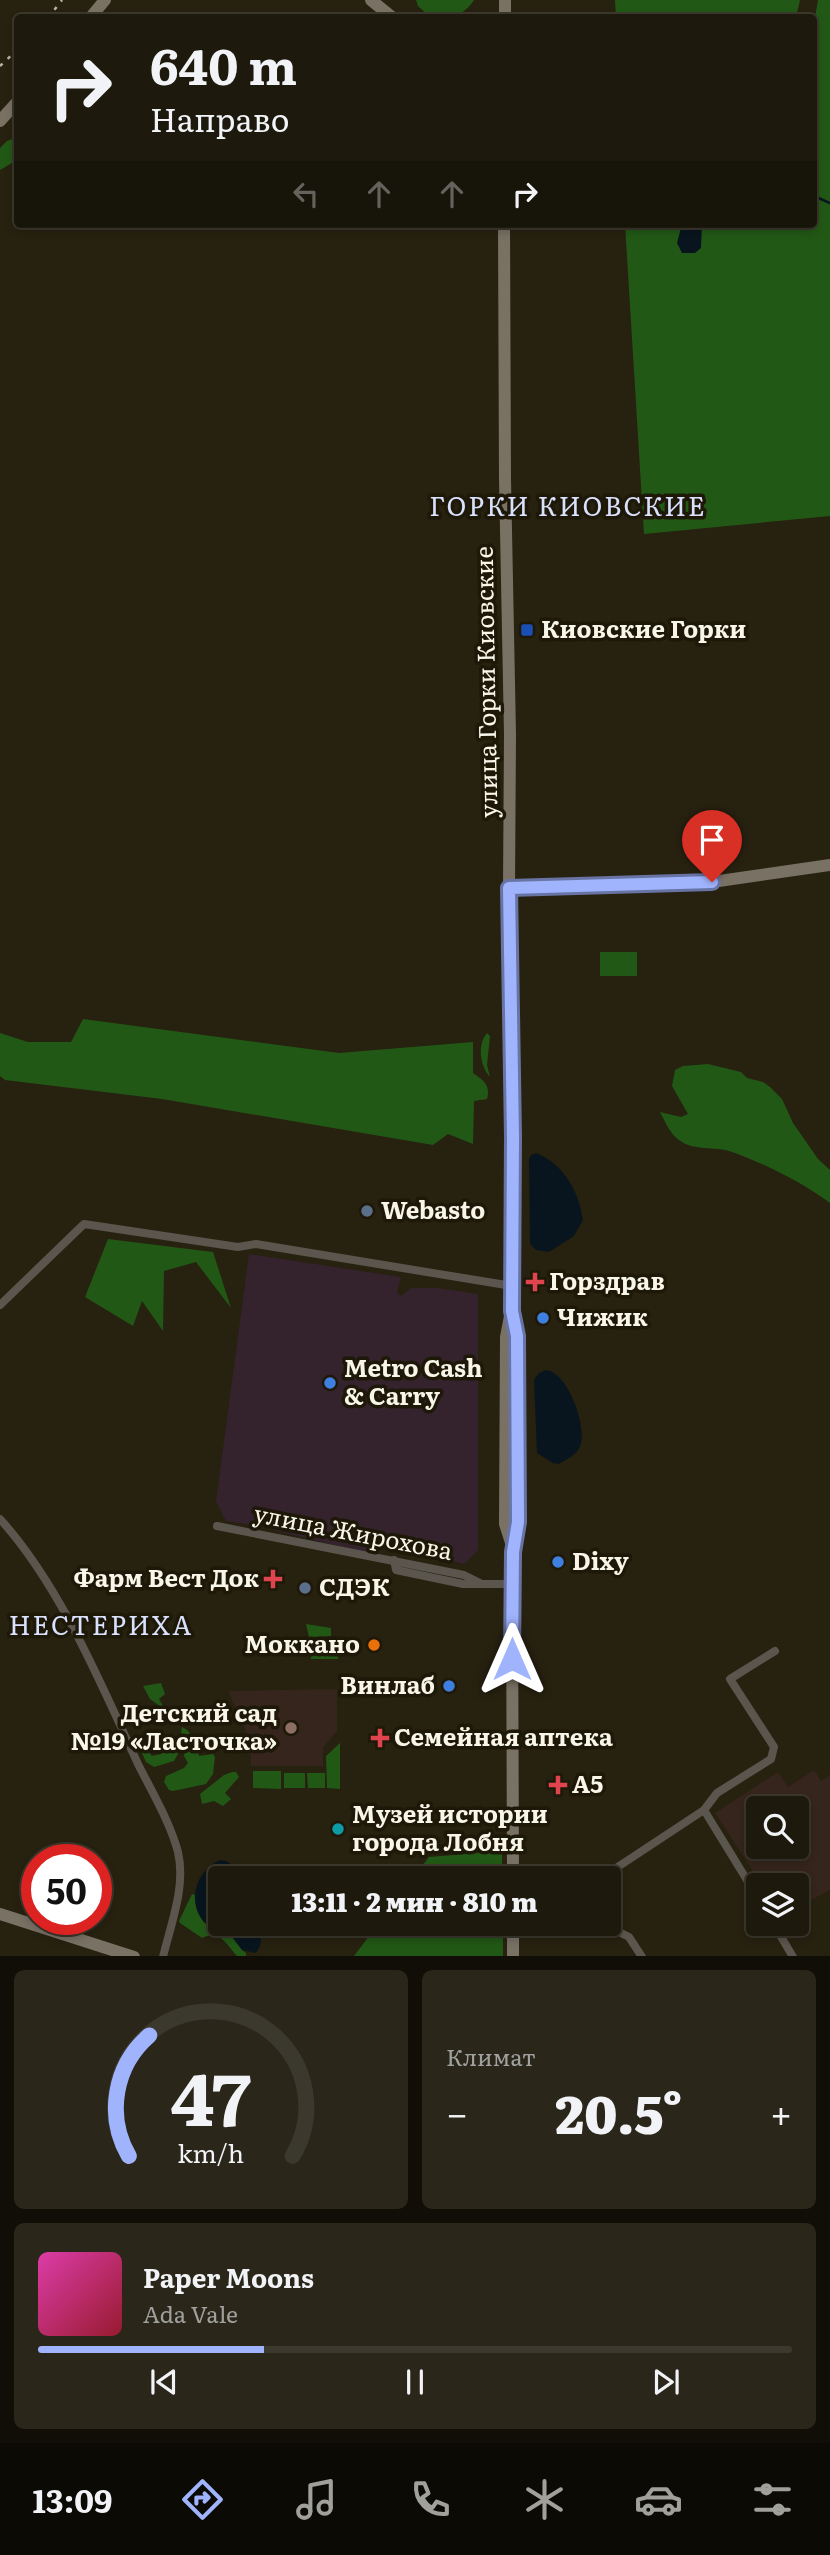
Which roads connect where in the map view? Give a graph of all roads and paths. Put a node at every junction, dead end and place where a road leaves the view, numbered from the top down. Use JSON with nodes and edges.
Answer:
{"nodes":[{"id":1,"x":104,"y":0,"type":"edge"},
{"id":2,"x":371,"y":0,"type":"edge"},
{"id":3,"x":93,"y":14,"type":"edge"},
{"id":4,"x":388,"y":14,"type":"edge"},
{"id":5,"x":14,"y":105,"type":"edge"},
{"id":6,"x":0,"y":121,"type":"edge"},
{"id":7,"x":504,"y":228,"type":"edge"},
{"id":8,"x":830,"y":865,"type":"edge"},
{"id":9,"x":509,"y":888,"type":"junction"},
{"id":10,"x":512,"y":1286,"type":"junction"},
{"id":11,"x":0,"y":1305,"type":"edge"},
{"id":12,"x":0,"y":1519,"type":"edge"},
{"id":13,"x":217,"y":1526,"type":"dead end"},
{"id":14,"x":394,"y":1560,"type":"junction"},
{"id":15,"x":480,"y":1583,"type":"junction"},
{"id":16,"x":512,"y":1584,"type":"junction"},
{"id":17,"x":775,"y":1651,"type":"dead end"},
{"id":18,"x":704,"y":1810,"type":"junction"},
{"id":19,"x":513,"y":1866,"type":"edge"},
{"id":20,"x":619,"y":1866,"type":"edge"},
{"id":21,"x":746,"y":1878,"type":"edge"},
{"id":22,"x":0,"y":1914,"type":"edge"},
{"id":23,"x":621,"y":1933,"type":"edge"},
{"id":24,"x":514,"y":1936,"type":"edge"},
{"id":25,"x":781,"y":1936,"type":"edge"},
{"id":26,"x":134,"y":1956,"type":"edge"},
{"id":27,"x":163,"y":1956,"type":"edge"},
{"id":28,"x":513,"y":1956,"type":"edge"},
{"id":29,"x":642,"y":1956,"type":"edge"},
{"id":30,"x":793,"y":1956,"type":"edge"}],
"edges":[{"from":1,"to":3,"type":"main road"},
{"from":2,"to":4,"type":"main road"},
{"from":5,"to":6,"type":"main road"},
{"from":7,"to":9,"type":"main road","name":"улица Горки Киовские"},
{"from":8,"to":9,"type":"main road"},
{"from":9,"to":10,"type":"main road","name":"улица Горки Киовские"},
{"from":10,"to":11,"type":"street"},
{"from":10,"to":16,"type":"main road","name":"улица Горки Киовские"},
{"from":12,"to":27,"type":"street"},
{"from":13,"to":14,"type":"street","name":"улица Жирохова"},
{"from":14,"to":15,"type":"street","name":"улица Жирохова"},
{"from":14,"to":15,"type":"street","name":"улица Жирохова"},
{"from":15,"to":16,"type":"street","name":"улица Жирохова"},
{"from":16,"to":19,"type":"main road","name":"улица Горки Киовские"},
{"from":17,"to":18,"type":"street"},
{"from":18,"to":20,"type":"street"},
{"from":18,"to":21,"type":"street"},
{"from":22,"to":26,"type":"main road"},
{"from":23,"to":29,"type":"street"},
{"from":24,"to":28,"type":"main road"},
{"from":25,"to":30,"type":"street"}]}
